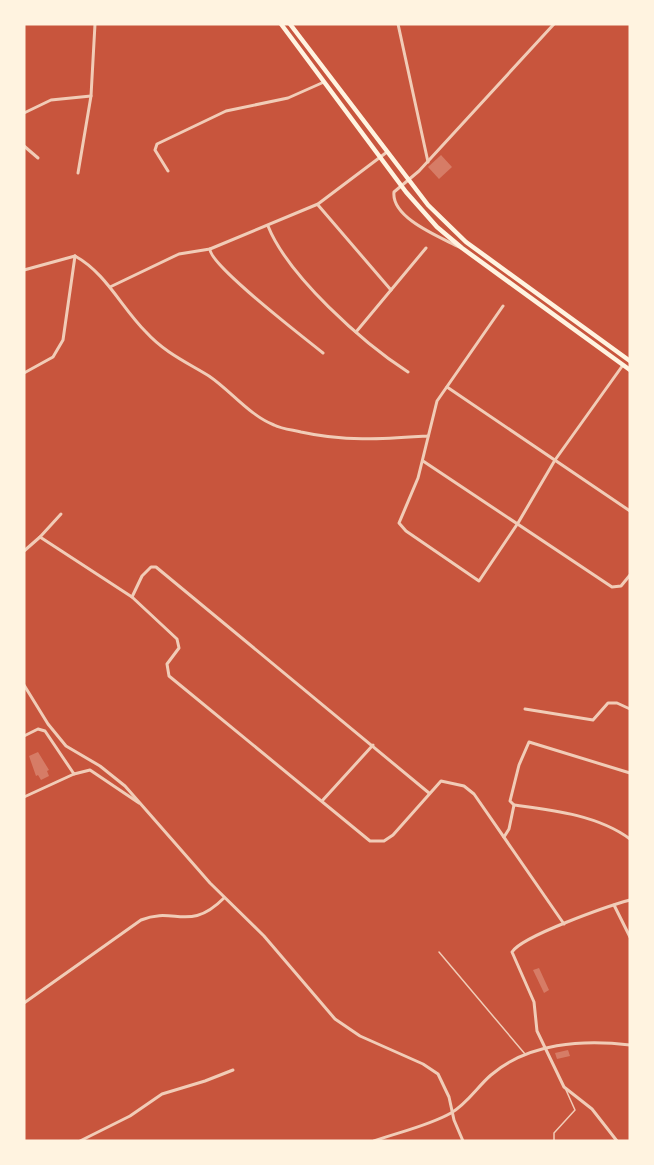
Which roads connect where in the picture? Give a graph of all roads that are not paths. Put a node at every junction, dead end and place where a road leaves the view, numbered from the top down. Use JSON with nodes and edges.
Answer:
{"nodes":[{"id":1,"x":95,"y":24,"type":"edge"},
{"id":2,"x":281,"y":24,"type":"edge"},
{"id":3,"x":290,"y":24,"type":"edge"},
{"id":4,"x":398,"y":24,"type":"edge"},
{"id":5,"x":554,"y":24,"type":"edge"},
{"id":6,"x":324,"y":82,"type":"junction"},
{"id":7,"x":91,"y":96,"type":"junction"},
{"id":8,"x":24,"y":113,"type":"edge"},
{"id":9,"x":24,"y":146,"type":"edge"},
{"id":10,"x":387,"y":152,"type":"junction"},
{"id":11,"x":381,"y":157,"type":"junction"},
{"id":12,"x":38,"y":158,"type":"dead end"},
{"id":13,"x":428,"y":162,"type":"junction"},
{"id":14,"x":168,"y":171,"type":"dead end"},
{"id":15,"x":78,"y":173,"type":"dead end"},
{"id":16,"x":408,"y":180,"type":"junction"},
{"id":17,"x":401,"y":185,"type":"junction"},
{"id":18,"x":318,"y":204,"type":"junction"},
{"id":19,"x":268,"y":226,"type":"junction"},
{"id":20,"x":426,"y":248,"type":"dead end"},
{"id":21,"x":462,"y":248,"type":"junction"},
{"id":22,"x":210,"y":249,"type":"junction"},
{"id":23,"x":75,"y":256,"type":"junction"},
{"id":24,"x":24,"y":270,"type":"edge"},
{"id":25,"x":110,"y":287,"type":"junction"},
{"id":26,"x":391,"y":291,"type":"junction"},
{"id":27,"x":503,"y":306,"type":"dead end"},
{"id":28,"x":356,"y":332,"type":"junction"},
{"id":29,"x":323,"y":353,"type":"dead end"},
{"id":30,"x":630,"y":361,"type":"edge"},
{"id":31,"x":623,"y":365,"type":"junction"},
{"id":32,"x":630,"y":370,"type":"edge"},
{"id":33,"x":408,"y":372,"type":"dead end"},
{"id":34,"x":24,"y":373,"type":"edge"},
{"id":35,"x":447,"y":387,"type":"junction"},
{"id":36,"x":428,"y":436,"type":"junction"},
{"id":37,"x":555,"y":460,"type":"junction"},
{"id":38,"x":422,"y":461,"type":"junction"},
{"id":39,"x":630,"y":511,"type":"edge"},
{"id":40,"x":61,"y":514,"type":"dead end"},
{"id":41,"x":518,"y":523,"type":"junction"},
{"id":42,"x":40,"y":537,"type":"junction"},
{"id":43,"x":24,"y":551,"type":"edge"},
{"id":44,"x":630,"y":576,"type":"edge"},
{"id":45,"x":132,"y":597,"type":"junction"},
{"id":46,"x":24,"y":685,"type":"edge"},
{"id":47,"x":525,"y":709,"type":"dead end"},
{"id":48,"x":630,"y":709,"type":"edge"},
{"id":49,"x":24,"y":736,"type":"edge"},
{"id":50,"x":373,"y":745,"type":"junction"},
{"id":51,"x":630,"y":773,"type":"edge"},
{"id":52,"x":74,"y":774,"type":"junction"},
{"id":53,"x":429,"y":793,"type":"junction"},
{"id":54,"x":24,"y":798,"type":"edge"},
{"id":55,"x":322,"y":801,"type":"junction"},
{"id":56,"x":139,"y":803,"type":"junction"},
{"id":57,"x":514,"y":805,"type":"junction"},
{"id":58,"x":504,"y":838,"type":"junction"},
{"id":59,"x":630,"y":840,"type":"edge"},
{"id":60,"x":224,"y":897,"type":"junction"},
{"id":61,"x":630,"y":900,"type":"edge"},
{"id":62,"x":614,"y":905,"type":"junction"},
{"id":63,"x":564,"y":924,"type":"junction"},
{"id":64,"x":630,"y":937,"type":"edge"},
{"id":65,"x":439,"y":952,"type":"dead end"},
{"id":66,"x":24,"y":1003,"type":"edge"},
{"id":67,"x":630,"y":1045,"type":"edge"},
{"id":68,"x":544,"y":1049,"type":"junction"},
{"id":69,"x":525,"y":1055,"type":"junction"},
{"id":70,"x":233,"y":1070,"type":"dead end"},
{"id":71,"x":564,"y":1087,"type":"junction"},
{"id":72,"x":452,"y":1112,"type":"junction"},
{"id":73,"x":387,"y":1139,"type":"edge"},
{"id":74,"x":81,"y":1141,"type":"edge"},
{"id":75,"x":374,"y":1141,"type":"edge"},
{"id":76,"x":463,"y":1141,"type":"edge"},
{"id":77,"x":554,"y":1141,"type":"edge"},
{"id":78,"x":617,"y":1141,"type":"edge"}],
"edges":[{"from":1,"to":7,"type":"street"},
{"from":2,"to":6,"type":"main road"},
{"from":3,"to":10,"type":"main road"},
{"from":4,"to":13,"type":"street"},
{"from":5,"to":13,"type":"street"},
{"from":6,"to":11,"type":"main road"},
{"from":6,"to":14,"type":"street"},
{"from":7,"to":8,"type":"street"},
{"from":7,"to":15,"type":"street"},
{"from":9,"to":12,"type":"street"},
{"from":10,"to":11,"type":"street"},
{"from":10,"to":16,"type":"main road"},
{"from":11,"to":17,"type":"main road"},
{"from":11,"to":18,"type":"street"},
{"from":13,"to":16,"type":"street"},
{"from":16,"to":17,"type":"street"},
{"from":16,"to":30,"type":"main road"},
{"from":17,"to":21,"type":"main road"},
{"from":17,"to":21,"type":"street"},
{"from":18,"to":19,"type":"street"},
{"from":18,"to":26,"type":"street"},
{"from":19,"to":22,"type":"street"},
{"from":19,"to":28,"type":"street"},
{"from":20,"to":26,"type":"street"},
{"from":21,"to":31,"type":"main road"},
{"from":22,"to":25,"type":"street"},
{"from":22,"to":29,"type":"street"},
{"from":23,"to":24,"type":"street"},
{"from":23,"to":25,"type":"street"},
{"from":23,"to":34,"type":"street"},
{"from":25,"to":36,"type":"street"},
{"from":26,"to":28,"type":"street"},
{"from":27,"to":35,"type":"street"},
{"from":28,"to":33,"type":"street"},
{"from":31,"to":32,"type":"main road"},
{"from":31,"to":37,"type":"street"},
{"from":35,"to":36,"type":"street"},
{"from":35,"to":37,"type":"street"},
{"from":36,"to":38,"type":"street"},
{"from":37,"to":39,"type":"street"},
{"from":37,"to":41,"type":"street"},
{"from":38,"to":41,"type":"street"},
{"from":38,"to":41,"type":"street"},
{"from":40,"to":42,"type":"street"},
{"from":41,"to":44,"type":"street"},
{"from":42,"to":43,"type":"street"},
{"from":42,"to":45,"type":"street"},
{"from":45,"to":50,"type":"street"},
{"from":45,"to":55,"type":"street"},
{"from":46,"to":56,"type":"street"},
{"from":47,"to":48,"type":"street"},
{"from":49,"to":52,"type":"street"},
{"from":50,"to":53,"type":"street"},
{"from":50,"to":55,"type":"street"},
{"from":51,"to":57,"type":"street"},
{"from":52,"to":54,"type":"street"},
{"from":52,"to":56,"type":"street"},
{"from":53,"to":55,"type":"street"},
{"from":53,"to":58,"type":"street"},
{"from":56,"to":60,"type":"street"},
{"from":57,"to":58,"type":"street"},
{"from":57,"to":59,"type":"street"},
{"from":58,"to":63,"type":"street"},
{"from":60,"to":66,"type":"street"},
{"from":60,"to":72,"type":"street"},
{"from":61,"to":62,"type":"street"},
{"from":62,"to":63,"type":"street"},
{"from":62,"to":64,"type":"street"},
{"from":63,"to":68,"type":"street"},
{"from":65,"to":69,"type":"lane"},
{"from":67,"to":68,"type":"street"},
{"from":68,"to":69,"type":"street"},
{"from":68,"to":71,"type":"street"},
{"from":69,"to":72,"type":"street"},
{"from":70,"to":74,"type":"street"},
{"from":71,"to":77,"type":"lane"},
{"from":71,"to":78,"type":"street"},
{"from":72,"to":73,"type":"street"},
{"from":72,"to":76,"type":"street"},
{"from":73,"to":75,"type":"street"}]}
